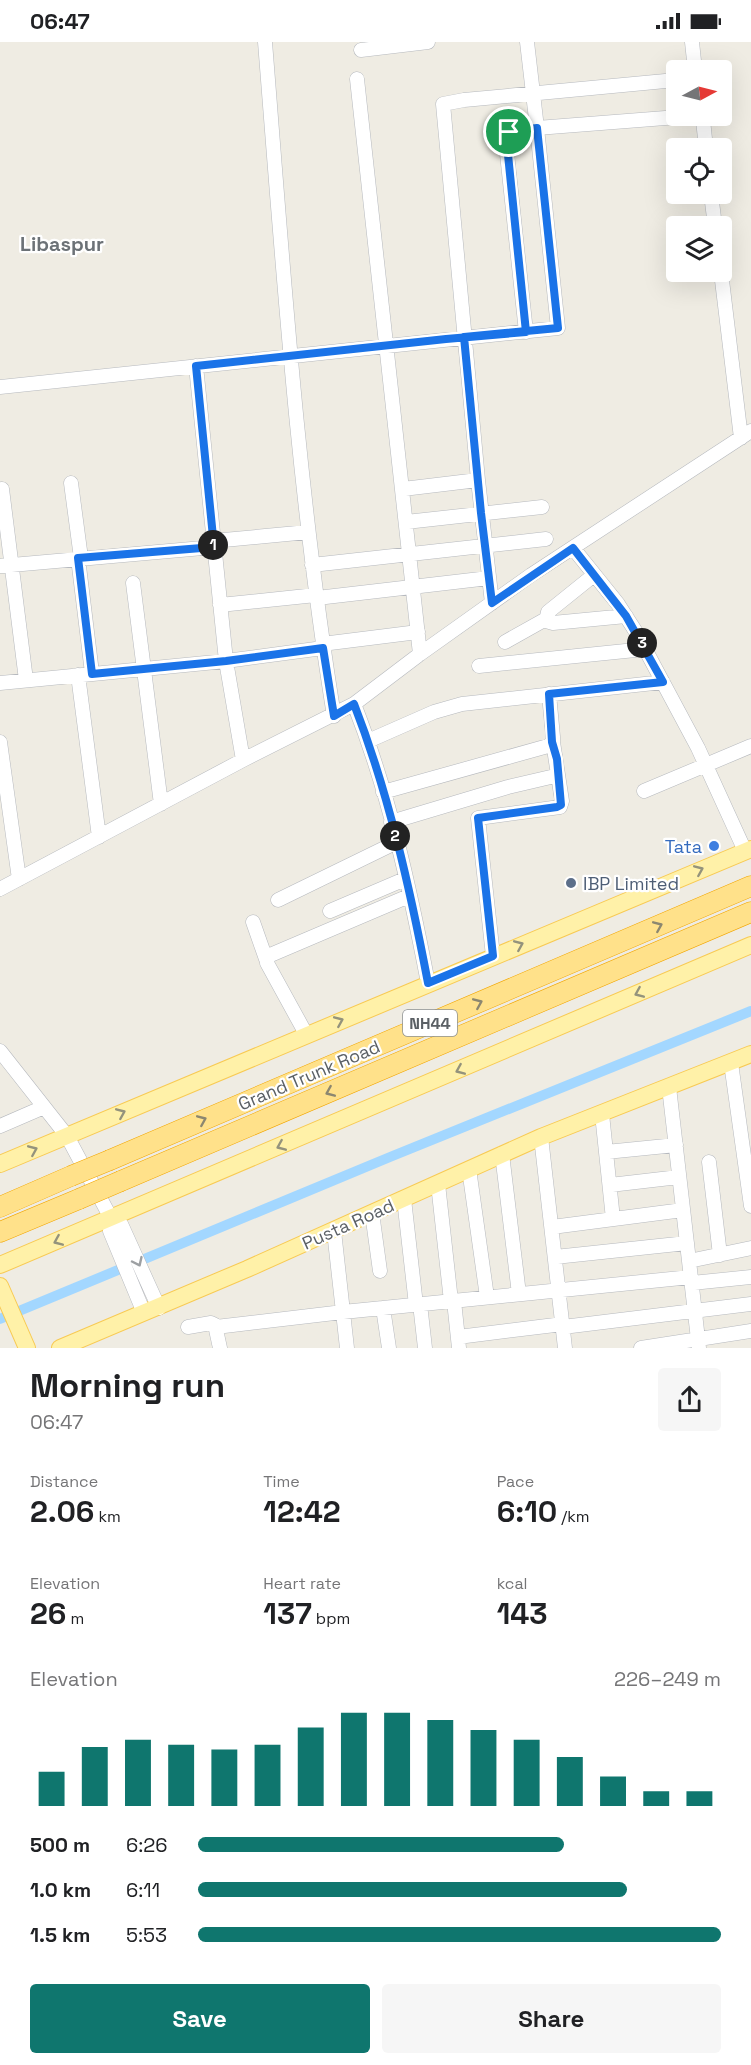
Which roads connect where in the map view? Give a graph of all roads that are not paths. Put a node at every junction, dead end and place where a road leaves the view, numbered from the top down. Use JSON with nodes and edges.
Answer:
{"nodes":[{"id":1,"x":265,"y":42,"type":"edge"},
{"id":2,"x":428,"y":42,"type":"edge"},
{"id":3,"x":527,"y":42,"type":"edge"},
{"id":4,"x":692,"y":42,"type":"edge"},
{"id":5,"x":361,"y":51,"type":"dead end"},
{"id":6,"x":694,"y":60,"type":"edge"},
{"id":7,"x":357,"y":80,"type":"dead end"},
{"id":8,"x":666,"y":81,"type":"edge"},
{"id":9,"x":532,"y":93,"type":"junction"},
{"id":10,"x":666,"y":118,"type":"edge"},
{"id":11,"x":537,"y":128,"type":"junction"},
{"id":12,"x":723,"y":282,"type":"edge"},
{"id":13,"x":526,"y":332,"type":"junction"},
{"id":14,"x":464,"y":337,"type":"junction"},
{"id":15,"x":386,"y":346,"type":"junction"},
{"id":16,"x":291,"y":356,"type":"junction"},
{"id":17,"x":196,"y":366,"type":"junction"},
{"id":18,"x":0,"y":387,"type":"edge"},
{"id":19,"x":746,"y":434,"type":"edge"},
{"id":20,"x":478,"y":480,"type":"junction"},
{"id":21,"x":71,"y":483,"type":"dead end"},
{"id":22,"x":2,"y":489,"type":"dead end"},
{"id":23,"x":403,"y":489,"type":"junction"},
{"id":24,"x":542,"y":507,"type":"dead end"},
{"id":25,"x":481,"y":513,"type":"junction"},
{"id":26,"x":406,"y":522,"type":"junction"},
{"id":27,"x":308,"y":532,"type":"junction"},
{"id":28,"x":546,"y":539,"type":"dead end"},
{"id":29,"x":213,"y":544,"type":"junction"},
{"id":30,"x":485,"y":546,"type":"junction"},
{"id":31,"x":573,"y":548,"type":"junction"},
{"id":32,"x":409,"y":554,"type":"junction"},
{"id":33,"x":80,"y":558,"type":"junction"},
{"id":34,"x":312,"y":565,"type":"junction"},
{"id":35,"x":6,"y":566,"type":"edge"},
{"id":36,"x":594,"y":575,"type":"junction"},
{"id":37,"x":489,"y":578,"type":"junction"},
{"id":38,"x":133,"y":583,"type":"dead end"},
{"id":39,"x":413,"y":587,"type":"junction"},
{"id":40,"x":316,"y":597,"type":"junction"},
{"id":41,"x":492,"y":603,"type":"junction"},
{"id":42,"x":220,"y":605,"type":"junction"},
{"id":43,"x":626,"y":616,"type":"junction"},
{"id":44,"x":546,"y":619,"type":"junction"},
{"id":45,"x":418,"y":632,"type":"junction"},
{"id":46,"x":505,"y":642,"type":"dead end"},
{"id":47,"x":323,"y":646,"type":"junction"},
{"id":48,"x":645,"y":649,"type":"junction"},
{"id":49,"x":420,"y":654,"type":"junction"},
{"id":50,"x":226,"y":661,"type":"junction"},
{"id":51,"x":479,"y":666,"type":"dead end"},
{"id":52,"x":143,"y":668,"type":"junction"},
{"id":53,"x":85,"y":674,"type":"junction"},
{"id":54,"x":26,"y":680,"type":"junction"},
{"id":55,"x":663,"y":682,"type":"junction"},
{"id":56,"x":0,"y":683,"type":"edge"},
{"id":57,"x":549,"y":694,"type":"junction"},
{"id":58,"x":354,"y":704,"type":"junction"},
{"id":59,"x":334,"y":716,"type":"junction"},
{"id":60,"x":368,"y":741,"type":"junction"},
{"id":61,"x":0,"y":742,"type":"edge"},
{"id":62,"x":552,"y":742,"type":"junction"},
{"id":63,"x":751,"y":746,"type":"edge"},
{"id":64,"x":243,"y":760,"type":"junction"},
{"id":65,"x":706,"y":765,"type":"junction"},
{"id":66,"x":557,"y":774,"type":"junction"},
{"id":67,"x":3,"y":785,"type":"edge"},
{"id":68,"x":383,"y":792,"type":"junction"},
{"id":69,"x":644,"y":792,"type":"dead end"},
{"id":70,"x":161,"y":804,"type":"junction"},
{"id":71,"x":391,"y":822,"type":"junction"},
{"id":72,"x":99,"y":837,"type":"junction"},
{"id":73,"x":397,"y":842,"type":"junction"},
{"id":74,"x":748,"y":850,"type":"edge"},
{"id":75,"x":19,"y":879,"type":"junction"},
{"id":76,"x":405,"y":879,"type":"junction"},
{"id":77,"x":751,"y":886,"type":"edge"},
{"id":78,"x":0,"y":889,"type":"edge"},
{"id":79,"x":410,"y":896,"type":"junction"},
{"id":80,"x":278,"y":900,"type":"dead end"},
{"id":81,"x":330,"y":911,"type":"dead end"},
{"id":82,"x":751,"y":912,"type":"edge"},
{"id":83,"x":253,"y":922,"type":"dead end"},
{"id":84,"x":751,"y":945,"type":"edge"},
{"id":85,"x":493,"y":956,"type":"junction"},
{"id":86,"x":266,"y":959,"type":"junction"},
{"id":87,"x":428,"y":983,"type":"junction"},
{"id":88,"x":306,"y":1034,"type":"junction"},
{"id":89,"x":0,"y":1051,"type":"edge"},
{"id":90,"x":751,"y":1054,"type":"edge"},
{"id":91,"x":731,"y":1063,"type":"junction"},
{"id":92,"x":669,"y":1088,"type":"junction"},
{"id":93,"x":44,"y":1107,"type":"junction"},
{"id":94,"x":602,"y":1113,"type":"junction"},
{"id":95,"x":0,"y":1126,"type":"edge"},
{"id":96,"x":67,"y":1136,"type":"junction"},
{"id":97,"x":541,"y":1137,"type":"junction"},
{"id":98,"x":676,"y":1145,"type":"junction"},
{"id":99,"x":606,"y":1152,"type":"junction"},
{"id":100,"x":502,"y":1154,"type":"junction"},
{"id":101,"x":709,"y":1162,"type":"dead end"},
{"id":102,"x":0,"y":1164,"type":"edge"},
{"id":103,"x":469,"y":1168,"type":"junction"},
{"id":104,"x":680,"y":1177,"type":"junction"},
{"id":105,"x":438,"y":1184,"type":"junction"},
{"id":106,"x":610,"y":1185,"type":"junction"},
{"id":107,"x":404,"y":1199,"type":"junction"},
{"id":108,"x":751,"y":1206,"type":"edge"},
{"id":109,"x":0,"y":1207,"type":"edge"},
{"id":110,"x":683,"y":1210,"type":"junction"},
{"id":111,"x":372,"y":1213,"type":"junction"},
{"id":112,"x":613,"y":1219,"type":"junction"},
{"id":113,"x":112,"y":1220,"type":"junction"},
{"id":114,"x":552,"y":1227,"type":"junction"},
{"id":115,"x":334,"y":1231,"type":"junction"},
{"id":116,"x":0,"y":1232,"type":"edge"},
{"id":117,"x":687,"y":1243,"type":"junction"},
{"id":118,"x":751,"y":1248,"type":"edge"},
{"id":119,"x":720,"y":1255,"type":"junction"},
{"id":120,"x":555,"y":1257,"type":"junction"},
{"id":121,"x":689,"y":1261,"type":"junction"},
{"id":122,"x":0,"y":1265,"type":"edge"},
{"id":123,"x":380,"y":1271,"type":"dead end"},
{"id":124,"x":751,"y":1277,"type":"edge"},
{"id":125,"x":691,"y":1280,"type":"junction"},
{"id":126,"x":1,"y":1288,"type":"edge"},
{"id":127,"x":559,"y":1290,"type":"junction"},
{"id":128,"x":519,"y":1294,"type":"junction"},
{"id":129,"x":488,"y":1297,"type":"junction"},
{"id":130,"x":452,"y":1301,"type":"junction"},
{"id":131,"x":418,"y":1304,"type":"junction"},
{"id":132,"x":751,"y":1304,"type":"edge"},
{"id":133,"x":383,"y":1308,"type":"junction"},
{"id":134,"x":152,"y":1310,"type":"junction"},
{"id":135,"x":695,"y":1310,"type":"junction"},
{"id":136,"x":343,"y":1312,"type":"junction"},
{"id":137,"x":563,"y":1326,"type":"junction"},
{"id":138,"x":188,"y":1327,"type":"dead end"},
{"id":139,"x":216,"y":1327,"type":"junction"},
{"id":140,"x":751,"y":1331,"type":"edge"},
{"id":141,"x":458,"y":1342,"type":"edge"},
{"id":142,"x":699,"y":1344,"type":"edge"},
{"id":143,"x":27,"y":1347,"type":"edge"},
{"id":144,"x":60,"y":1348,"type":"edge"},
{"id":145,"x":220,"y":1348,"type":"edge"},
{"id":146,"x":347,"y":1348,"type":"edge"},
{"id":147,"x":389,"y":1348,"type":"edge"},
{"id":148,"x":426,"y":1348,"type":"edge"},
{"id":149,"x":565,"y":1348,"type":"edge"},
{"id":150,"x":640,"y":1348,"type":"edge"}],
"edges":[{"from":1,"to":16,"type":"street"},
{"from":2,"to":5,"type":"street"},
{"from":3,"to":9,"type":"street"},
{"from":4,"to":6,"type":"street"},
{"from":7,"to":15,"type":"street"},
{"from":8,"to":9,"type":"street"},
{"from":9,"to":11,"type":"street"},
{"from":9,"to":14,"type":"street"},
{"from":10,"to":11,"type":"street"},
{"from":11,"to":13,"type":"street"},
{"from":11,"to":13,"type":"street"},
{"from":12,"to":19,"type":"street"},
{"from":13,"to":14,"type":"street"},
{"from":14,"to":15,"type":"street"},
{"from":14,"to":20,"type":"street"},
{"from":15,"to":16,"type":"street"},
{"from":15,"to":23,"type":"street"},
{"from":16,"to":17,"type":"street"},
{"from":16,"to":27,"type":"street"},
{"from":17,"to":18,"type":"street"},
{"from":17,"to":29,"type":"street"},
{"from":19,"to":31,"type":"street"},
{"from":20,"to":23,"type":"street"},
{"from":20,"to":25,"type":"street"},
{"from":21,"to":33,"type":"street"},
{"from":22,"to":35,"type":"street"},
{"from":23,"to":26,"type":"street"},
{"from":24,"to":25,"type":"street"},
{"from":25,"to":26,"type":"street"},
{"from":25,"to":30,"type":"street"},
{"from":26,"to":32,"type":"street"},
{"from":27,"to":29,"type":"street"},
{"from":27,"to":34,"type":"street"},
{"from":28,"to":30,"type":"street"},
{"from":29,"to":33,"type":"street"},
{"from":29,"to":42,"type":"street"},
{"from":30,"to":32,"type":"street"},
{"from":30,"to":37,"type":"street"},
{"from":31,"to":36,"type":"street"},
{"from":31,"to":41,"type":"street"},
{"from":32,"to":34,"type":"street"},
{"from":32,"to":39,"type":"street"},
{"from":33,"to":35,"type":"street"},
{"from":33,"to":53,"type":"street"},
{"from":34,"to":40,"type":"street"},
{"from":35,"to":54,"type":"street"},
{"from":36,"to":43,"type":"street"},
{"from":36,"to":44,"type":"street"},
{"from":37,"to":39,"type":"street"},
{"from":37,"to":41,"type":"street"},
{"from":38,"to":52,"type":"street"},
{"from":39,"to":40,"type":"street"},
{"from":39,"to":45,"type":"street"},
{"from":40,"to":42,"type":"street"},
{"from":40,"to":47,"type":"street"},
{"from":41,"to":49,"type":"street"},
{"from":42,"to":50,"type":"street"},
{"from":43,"to":44,"type":"street"},
{"from":43,"to":48,"type":"street"},
{"from":44,"to":46,"type":"street"},
{"from":45,"to":47,"type":"street"},
{"from":45,"to":49,"type":"street"},
{"from":47,"to":50,"type":"street"},
{"from":47,"to":59,"type":"street"},
{"from":48,"to":51,"type":"street"},
{"from":48,"to":55,"type":"street"},
{"from":49,"to":58,"type":"street"},
{"from":50,"to":52,"type":"street"},
{"from":50,"to":64,"type":"street"},
{"from":52,"to":53,"type":"street"},
{"from":52,"to":70,"type":"street"},
{"from":53,"to":54,"type":"street"},
{"from":53,"to":72,"type":"street"},
{"from":54,"to":56,"type":"street"},
{"from":55,"to":57,"type":"street"},
{"from":55,"to":65,"type":"street"},
{"from":57,"to":60,"type":"street"},
{"from":57,"to":62,"type":"street"},
{"from":58,"to":59,"type":"street"},
{"from":58,"to":60,"type":"street"},
{"from":59,"to":64,"type":"street"},
{"from":60,"to":68,"type":"street"},
{"from":61,"to":67,"type":"street"},
{"from":62,"to":66,"type":"street"},
{"from":62,"to":68,"type":"street"},
{"from":63,"to":65,"type":"street"},
{"from":64,"to":70,"type":"street"},
{"from":65,"to":69,"type":"street"},
{"from":65,"to":74,"type":"street"},
{"from":66,"to":71,"type":"street"},
{"from":66,"to":85,"type":"street"},
{"from":67,"to":75,"type":"street"},
{"from":68,"to":71,"type":"street"},
{"from":70,"to":72,"type":"street"},
{"from":71,"to":73,"type":"street"},
{"from":72,"to":75,"type":"street"},
{"from":73,"to":76,"type":"street"},
{"from":73,"to":80,"type":"street"},
{"from":85,"to":74,"type":"main road","one_way":true},
{"from":75,"to":78,"type":"street"},
{"from":76,"to":79,"type":"street"},
{"from":76,"to":81,"type":"street"},
{"from":109,"to":77,"type":"highway","name":"Grand Trunk Road","number":"NH44","one_way":true,"bridge":true},
{"from":79,"to":86,"type":"street"},
{"from":79,"to":87,"type":"street"},
{"from":82,"to":116,"type":"highway","name":"Grand Trunk Road","number":"NH44","one_way":true,"bridge":true},
{"from":83,"to":86,"type":"street"},
{"from":84,"to":113,"type":"main road","one_way":true},
{"from":85,"to":87,"type":"main road"},
{"from":86,"to":88,"type":"street"},
{"from":88,"to":87,"type":"main road","one_way":true},
{"from":96,"to":88,"type":"main road","one_way":true},
{"from":89,"to":93,"type":"street"},
{"from":90,"to":91,"type":"main road","name":"Pusta Road"},
{"from":91,"to":92,"type":"main road","name":"Pusta Road"},
{"from":91,"to":108,"type":"street"},
{"from":92,"to":94,"type":"main road","name":"Pusta Road"},
{"from":92,"to":98,"type":"street"},
{"from":93,"to":95,"type":"street"},
{"from":93,"to":96,"type":"street"},
{"from":94,"to":97,"type":"main road","name":"Pusta Road"},
{"from":94,"to":99,"type":"street"},
{"from":102,"to":96,"type":"main road","one_way":true},
{"from":96,"to":113,"type":"street"},
{"from":97,"to":100,"type":"main road","name":"Pusta Road"},
{"from":97,"to":114,"type":"street"},
{"from":98,"to":99,"type":"street"},
{"from":98,"to":104,"type":"street"},
{"from":99,"to":106,"type":"street"},
{"from":100,"to":103,"type":"main road","name":"Pusta Road"},
{"from":100,"to":128,"type":"street"},
{"from":101,"to":119,"type":"street"},
{"from":103,"to":105,"type":"main road","name":"Pusta Road"},
{"from":103,"to":129,"type":"street"},
{"from":104,"to":106,"type":"street"},
{"from":104,"to":110,"type":"street"},
{"from":105,"to":107,"type":"main road","name":"Pusta Road"},
{"from":105,"to":130,"type":"street"},
{"from":106,"to":112,"type":"street"},
{"from":107,"to":111,"type":"main road","name":"Pusta Road"},
{"from":107,"to":131,"type":"street"},
{"from":110,"to":112,"type":"street"},
{"from":110,"to":117,"type":"street"},
{"from":111,"to":115,"type":"main road","name":"Pusta Road"},
{"from":111,"to":123,"type":"street"},
{"from":112,"to":114,"type":"street"},
{"from":113,"to":122,"type":"main road","one_way":true},
{"from":113,"to":134,"type":"street"},
{"from":114,"to":120,"type":"street"},
{"from":115,"to":134,"type":"main road","name":"Pusta Road"},
{"from":115,"to":136,"type":"street"},
{"from":117,"to":120,"type":"street"},
{"from":117,"to":121,"type":"street"},
{"from":118,"to":119,"type":"street"},
{"from":119,"to":121,"type":"street"},
{"from":120,"to":127,"type":"street"},
{"from":121,"to":125,"type":"street"},
{"from":124,"to":125,"type":"street"},
{"from":125,"to":127,"type":"street"},
{"from":125,"to":135,"type":"street"},
{"from":126,"to":143,"type":"main road"},
{"from":127,"to":128,"type":"street"},
{"from":127,"to":137,"type":"street"},
{"from":128,"to":129,"type":"street"},
{"from":129,"to":130,"type":"street"},
{"from":130,"to":131,"type":"street"},
{"from":130,"to":141,"type":"street"},
{"from":131,"to":133,"type":"street"},
{"from":131,"to":148,"type":"street"},
{"from":132,"to":135,"type":"street"},
{"from":133,"to":136,"type":"street"},
{"from":133,"to":147,"type":"street"},
{"from":134,"to":144,"type":"main road","name":"Pusta Road"},
{"from":135,"to":137,"type":"street"},
{"from":135,"to":142,"type":"street"},
{"from":136,"to":139,"type":"street"},
{"from":136,"to":146,"type":"street"},
{"from":137,"to":141,"type":"street"},
{"from":137,"to":149,"type":"street"},
{"from":138,"to":139,"type":"street"},
{"from":139,"to":145,"type":"street"},
{"from":140,"to":142,"type":"street"},
{"from":142,"to":150,"type":"street"}]}
